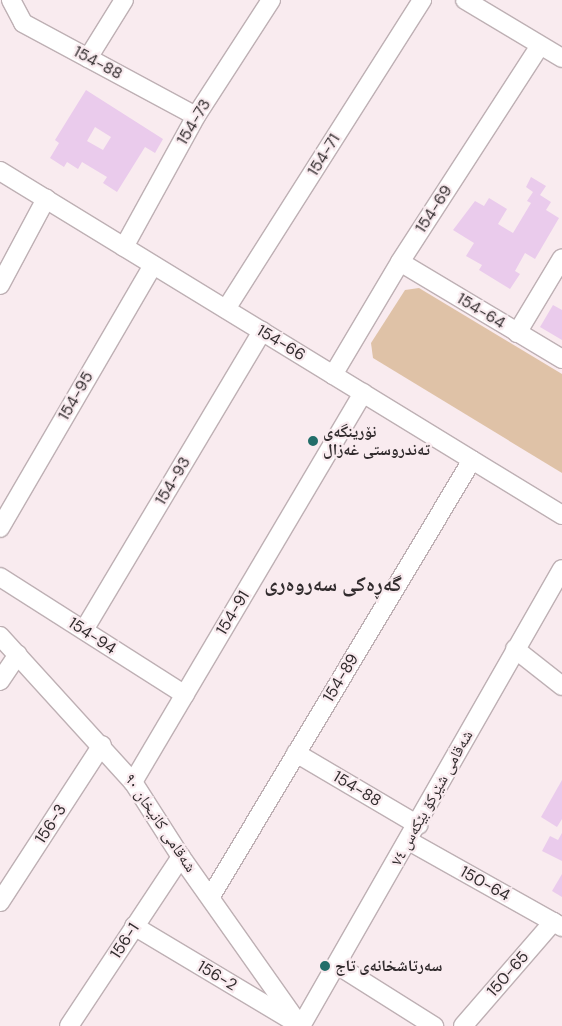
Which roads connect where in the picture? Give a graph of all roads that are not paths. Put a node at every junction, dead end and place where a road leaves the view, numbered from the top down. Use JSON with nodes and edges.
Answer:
{"nodes":[{"id":1,"x":11,"y":0,"type":"edge"},
{"id":2,"x":124,"y":0,"type":"edge"},
{"id":3,"x":271,"y":0,"type":"edge"},
{"id":4,"x":422,"y":0,"type":"edge"},
{"id":5,"x":465,"y":0,"type":"edge"},
{"id":6,"x":540,"y":46,"type":"junction"},
{"id":7,"x":88,"y":58,"type":"junction"},
{"id":8,"x":562,"y":58,"type":"edge"},
{"id":9,"x":196,"y":116,"type":"junction"},
{"id":10,"x":0,"y":171,"type":"edge"},
{"id":11,"x":46,"y":199,"type":"junction"},
{"id":12,"x":124,"y":247,"type":"junction"},
{"id":13,"x":562,"y":258,"type":"edge"},
{"id":14,"x":400,"y":262,"type":"junction"},
{"id":15,"x":153,"y":265,"type":"junction"},
{"id":16,"x":0,"y":285,"type":"edge"},
{"id":17,"x":226,"y":310,"type":"junction"},
{"id":18,"x":262,"y":331,"type":"junction"},
{"id":19,"x":517,"y":333,"type":"junction"},
{"id":20,"x":562,"y":359,"type":"edge"},
{"id":21,"x":333,"y":375,"type":"junction"},
{"id":22,"x":363,"y":393,"type":"junction"},
{"id":23,"x":472,"y":460,"type":"junction"},
{"id":24,"x":562,"y":515,"type":"edge"},
{"id":25,"x":0,"y":528,"type":"edge"},
{"id":26,"x":562,"y":569,"type":"edge"},
{"id":27,"x":0,"y":577,"type":"edge"},
{"id":28,"x":84,"y":630,"type":"junction"},
{"id":29,"x":0,"y":636,"type":"edge"},
{"id":30,"x":515,"y":649,"type":"junction"},
{"id":31,"x":18,"y":654,"type":"junction"},
{"id":32,"x":0,"y":680,"type":"edge"},
{"id":33,"x":562,"y":686,"type":"edge"},
{"id":34,"x":185,"y":694,"type":"junction"},
{"id":35,"x":102,"y":745,"type":"junction"},
{"id":36,"x":296,"y":753,"type":"junction"},
{"id":37,"x":133,"y":782,"type":"junction"},
{"id":38,"x":418,"y":825,"type":"junction"},
{"id":39,"x":409,"y":841,"type":"junction"},
{"id":40,"x":181,"y":856,"type":"junction"},
{"id":41,"x":211,"y":896,"type":"junction"},
{"id":42,"x":0,"y":902,"type":"edge"},
{"id":43,"x":558,"y":924,"type":"edge"},
{"id":44,"x":134,"y":926,"type":"junction"},
{"id":45,"x":337,"y":965,"type":"junction"},
{"id":46,"x":69,"y":1026,"type":"edge"},
{"id":47,"x":300,"y":1026,"type":"edge"},
{"id":48,"x":434,"y":1026,"type":"edge"},
{"id":49,"x":463,"y":1026,"type":"edge"}],
"edges":[{"from":1,"to":7,"type":"street","name":"154-88"},
{"from":2,"to":7,"type":"street"},
{"from":3,"to":9,"type":"street","name":"154-73"},
{"from":4,"to":17,"type":"street","name":"154-71"},
{"from":5,"to":6,"type":"street"},
{"from":6,"to":8,"type":"street"},
{"from":6,"to":14,"type":"street","name":"154-69"},
{"from":7,"to":9,"type":"street","name":"154-88"},
{"from":9,"to":12,"type":"street","name":"154-73"},
{"from":10,"to":11,"type":"street","name":"154-66"},
{"from":11,"to":12,"type":"street","name":"154-66"},
{"from":11,"to":16,"type":"street"},
{"from":12,"to":15,"type":"street","name":"154-66"},
{"from":13,"to":19,"type":"street"},
{"from":14,"to":19,"type":"street","name":"154-64"},
{"from":14,"to":21,"type":"street","name":"154-69"},
{"from":15,"to":17,"type":"street","name":"154-66"},
{"from":15,"to":25,"type":"street","name":"154-95"},
{"from":17,"to":18,"type":"street","name":"154-66"},
{"from":18,"to":21,"type":"street","name":"154-66"},
{"from":18,"to":28,"type":"street","name":"154-93"},
{"from":19,"to":20,"type":"street","name":"154-64"},
{"from":21,"to":22,"type":"street","name":"154-66"},
{"from":22,"to":23,"type":"street","name":"154-66"},
{"from":22,"to":34,"type":"street","name":"154-91"},
{"from":23,"to":24,"type":"street","name":"154-66"},
{"from":23,"to":36,"type":"street","name":"154-89"},
{"from":26,"to":30,"type":"street","name":"شەقامی شێرکۆ بێکەس ٧٤"},
{"from":27,"to":28,"type":"street","name":"154-94"},
{"from":28,"to":34,"type":"street","name":"154-94"},
{"from":29,"to":31,"type":"street","name":"شەقامی کانیخان ٩٠"},
{"from":30,"to":33,"type":"street"},
{"from":30,"to":38,"type":"street","name":"شەقامی شێرکۆ بێکەس ٧٤"},
{"from":31,"to":32,"type":"street"},
{"from":31,"to":35,"type":"street","name":"شەقامی کانیخان ٩٠"},
{"from":34,"to":37,"type":"street","name":"154-91"},
{"from":35,"to":37,"type":"street","name":"شەقامی کانیخان ٩٠"},
{"from":35,"to":42,"type":"street","name":"156-3"},
{"from":36,"to":38,"type":"street","name":"154-88"},
{"from":36,"to":41,"type":"street","name":"154-89"},
{"from":37,"to":40,"type":"street","name":"شەقامی کانیخان ٩٠"},
{"from":38,"to":39,"type":"street","name":"شەقامی شێرکۆ بێکەس ٧٤"},
{"from":39,"to":43,"type":"street","name":"150-64"},
{"from":39,"to":45,"type":"street","name":"شەقامی شێرکۆ بێکەس ٧٤"},
{"from":40,"to":41,"type":"street","name":"شەقامی کانیخان ٩٠"},
{"from":40,"to":44,"type":"street","name":"156-1"},
{"from":41,"to":47,"type":"street","name":"شەقامی کانیخان ٩٠"},
{"from":43,"to":49,"type":"street","name":"150-65"},
{"from":44,"to":46,"type":"street","name":"156-1"},
{"from":44,"to":47,"type":"street","name":"156-2"},
{"from":45,"to":47,"type":"street","name":"شەقامی شێرکۆ بێکەس ٧٤"},
{"from":45,"to":48,"type":"street"}]}
